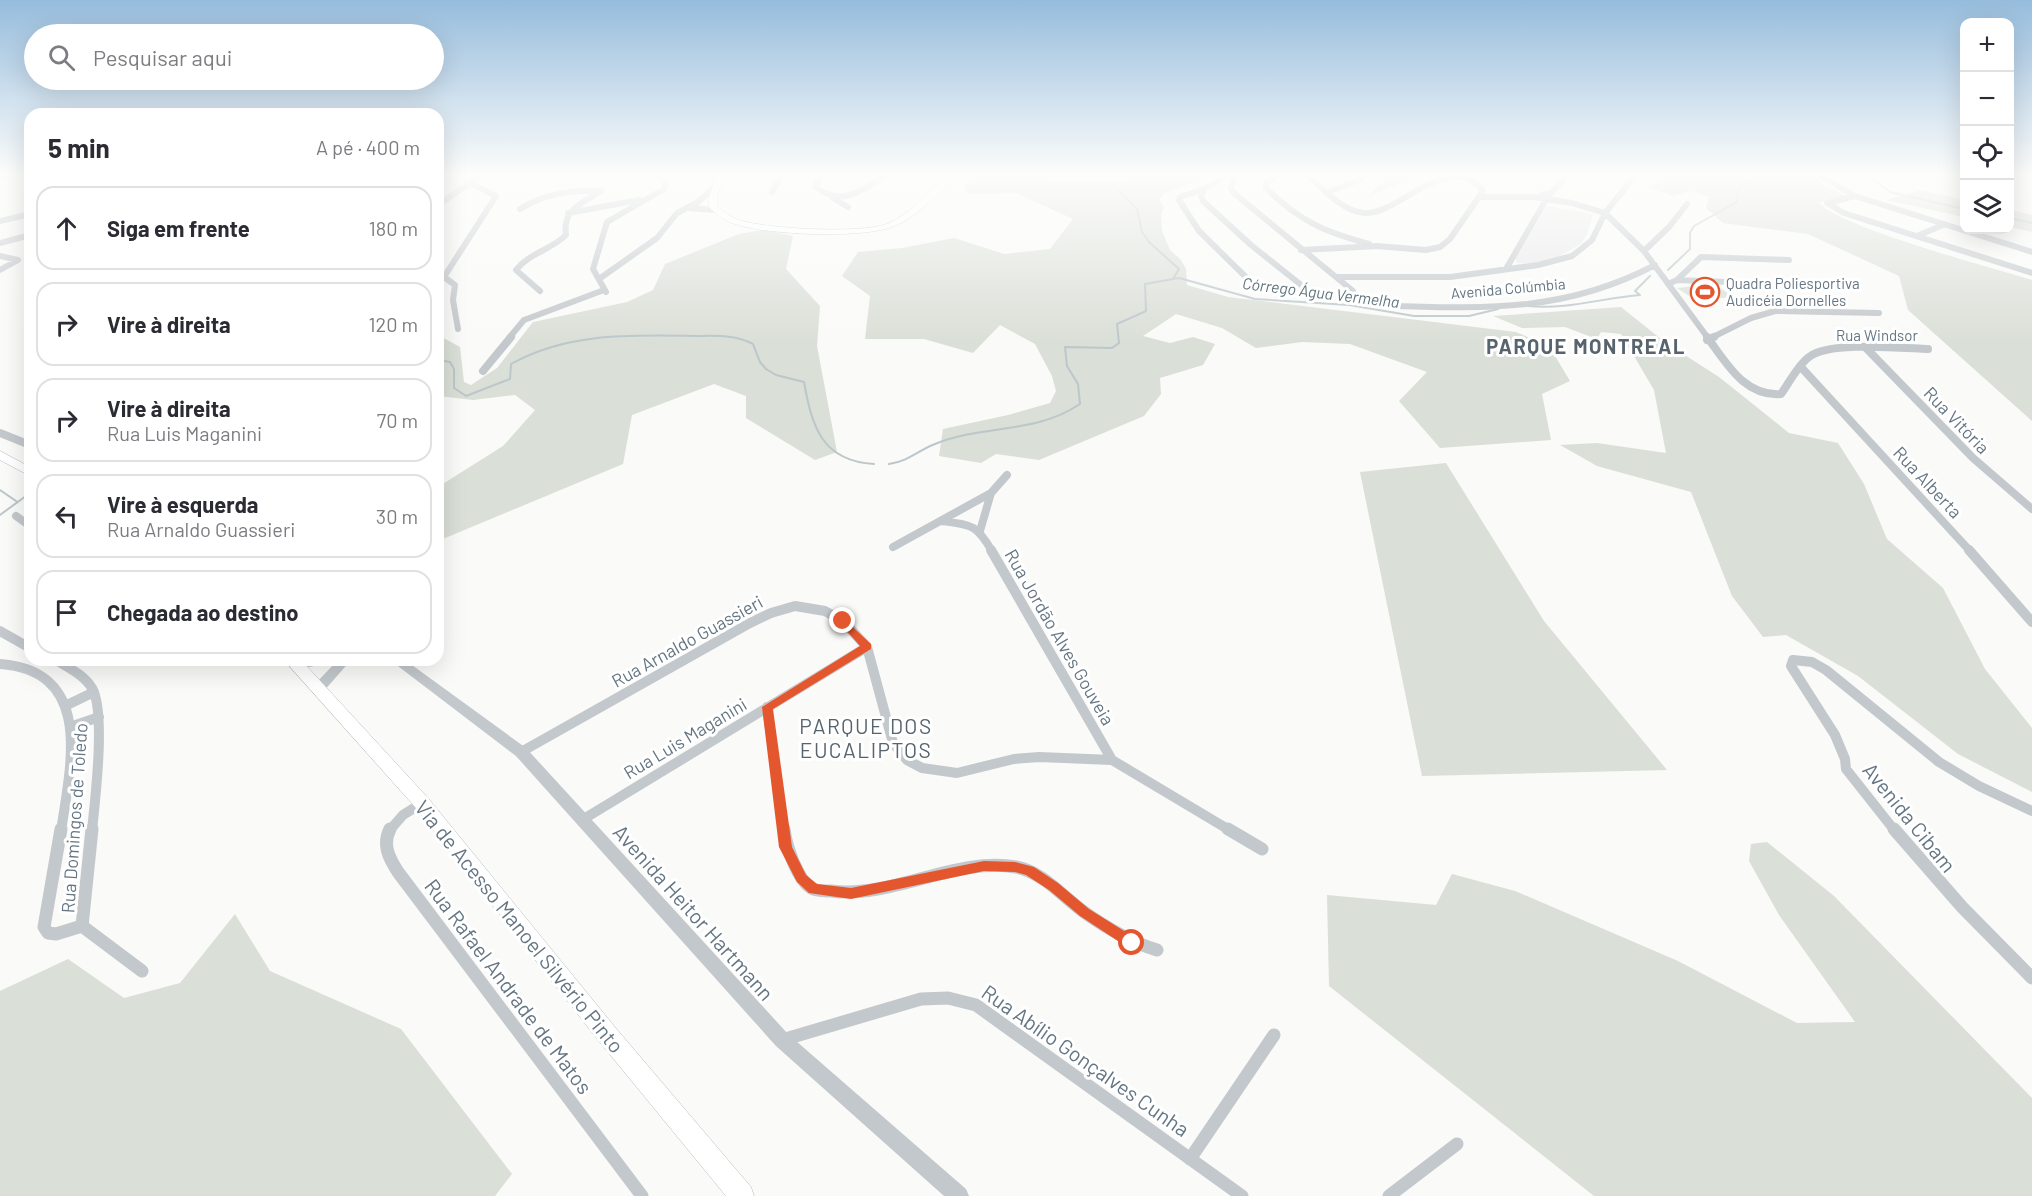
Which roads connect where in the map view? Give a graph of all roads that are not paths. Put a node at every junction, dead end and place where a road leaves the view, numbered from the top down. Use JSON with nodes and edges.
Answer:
{"nodes":[{"id":1,"x":472,"y":231,"type":"edge"},
{"id":2,"x":566,"y":231,"type":"edge"},
{"id":3,"x":603,"y":231,"type":"edge"},
{"id":4,"x":663,"y":231,"type":"edge"},
{"id":5,"x":818,"y":231,"type":"edge"},
{"id":6,"x":872,"y":231,"type":"edge"},
{"id":7,"x":1199,"y":231,"type":"edge"},
{"id":8,"x":1236,"y":231,"type":"edge"},
{"id":9,"x":1278,"y":231,"type":"edge"},
{"id":10,"x":1323,"y":231,"type":"edge"},
{"id":11,"x":1455,"y":231,"type":"edge"},
{"id":12,"x":1529,"y":231,"type":"edge"},
{"id":13,"x":1596,"y":231,"type":"edge"},
{"id":14,"x":1623,"y":231,"type":"edge"},
{"id":15,"x":1666,"y":231,"type":"edge"},
{"id":16,"x":1901,"y":231,"type":"edge"},
{"id":17,"x":1929,"y":231,"type":"edge"},
{"id":18,"x":1962,"y":231,"type":"edge"},
{"id":19,"x":1917,"y":236,"type":"junction"},
{"id":20,"x":24,"y":237,"type":"edge"},
{"id":21,"x":0,"y":243,"type":"edge"},
{"id":22,"x":1377,"y":246,"type":"junction"},
{"id":23,"x":1301,"y":250,"type":"junction"},
{"id":24,"x":1644,"y":251,"type":"junction"},
{"id":25,"x":2032,"y":252,"type":"edge"},
{"id":26,"x":0,"y":256,"type":"edge"},
{"id":27,"x":1789,"y":260,"type":"dead end"},
{"id":28,"x":1655,"y":266,"type":"junction"},
{"id":29,"x":1506,"y":269,"type":"junction"},
{"id":30,"x":0,"y":270,"type":"edge"},
{"id":31,"x":444,"y":273,"type":"edge"},
{"id":32,"x":2032,"y":273,"type":"edge"},
{"id":33,"x":1337,"y":278,"type":"junction"},
{"id":34,"x":444,"y":279,"type":"edge"},
{"id":35,"x":599,"y":279,"type":"junction"},
{"id":36,"x":1677,"y":280,"type":"junction"},
{"id":37,"x":1668,"y":284,"type":"junction"},
{"id":38,"x":1827,"y":286,"type":"dead end"},
{"id":39,"x":1256,"y":287,"type":"dead end"},
{"id":40,"x":540,"y":291,"type":"dead end"},
{"id":41,"x":1353,"y":291,"type":"dead end"},
{"id":42,"x":1310,"y":292,"type":"dead end"},
{"id":43,"x":1394,"y":306,"type":"dead end"},
{"id":44,"x":1879,"y":313,"type":"dead end"},
{"id":45,"x":458,"y":328,"type":"dead end"},
{"id":46,"x":1707,"y":340,"type":"junction"},
{"id":47,"x":1865,"y":347,"type":"junction"},
{"id":48,"x":1928,"y":349,"type":"dead end"},
{"id":49,"x":1800,"y":366,"type":"junction"},
{"id":50,"x":483,"y":371,"type":"dead end"},
{"id":51,"x":0,"y":433,"type":"edge"},
{"id":52,"x":24,"y":442,"type":"edge"},
{"id":53,"x":0,"y":455,"type":"edge"},
{"id":54,"x":24,"y":469,"type":"edge"},
{"id":55,"x":1007,"y":475,"type":"dead end"},
{"id":56,"x":992,"y":493,"type":"junction"},
{"id":57,"x":2032,"y":510,"type":"edge"},
{"id":58,"x":16,"y":516,"type":"dead end"},
{"id":59,"x":24,"y":522,"type":"edge"},
{"id":60,"x":941,"y":522,"type":"junction"},
{"id":61,"x":980,"y":531,"type":"junction"},
{"id":62,"x":893,"y":547,"type":"dead end"},
{"id":63,"x":2032,"y":622,"type":"edge"},
{"id":64,"x":0,"y":631,"type":"edge"},
{"id":65,"x":24,"y":645,"type":"edge"},
{"id":66,"x":867,"y":647,"type":"junction"},
{"id":67,"x":24,"y":662,"type":"edge"},
{"id":68,"x":14,"y":664,"type":"junction"},
{"id":69,"x":0,"y":666,"type":"edge"},
{"id":70,"x":66,"y":666,"type":"edge"},
{"id":71,"x":297,"y":666,"type":"edge"},
{"id":72,"x":339,"y":666,"type":"edge"},
{"id":73,"x":404,"y":666,"type":"edge"},
{"id":74,"x":318,"y":689,"type":"junction"},
{"id":75,"x":94,"y":692,"type":"junction"},
{"id":76,"x":67,"y":705,"type":"junction"},
{"id":77,"x":767,"y":707,"type":"junction"},
{"id":78,"x":99,"y":717,"type":"junction"},
{"id":79,"x":70,"y":727,"type":"junction"},
{"id":80,"x":521,"y":753,"type":"junction"},
{"id":81,"x":1112,"y":760,"type":"junction"},
{"id":82,"x":422,"y":803,"type":"junction"},
{"id":83,"x":2032,"y":811,"type":"edge"},
{"id":84,"x":582,"y":820,"type":"junction"},
{"id":85,"x":1262,"y":849,"type":"dead end"},
{"id":86,"x":82,"y":926,"type":"junction"},
{"id":87,"x":1157,"y":950,"type":"dead end"},
{"id":88,"x":142,"y":971,"type":"dead end"},
{"id":89,"x":2032,"y":978,"type":"edge"},
{"id":90,"x":1274,"y":1035,"type":"dead end"},
{"id":91,"x":782,"y":1040,"type":"junction"},
{"id":92,"x":1456,"y":1144,"type":"dead end"},
{"id":93,"x":1190,"y":1159,"type":"junction"},
{"id":94,"x":642,"y":1196,"type":"edge"},
{"id":95,"x":742,"y":1196,"type":"edge"},
{"id":96,"x":959,"y":1196,"type":"edge"},
{"id":97,"x":1242,"y":1196,"type":"edge"},
{"id":98,"x":1389,"y":1196,"type":"edge"}],
"edges":[{"from":1,"to":31,"type":"street"},
{"from":2,"to":40,"type":"street"},
{"from":3,"to":35,"type":"street"},
{"from":4,"to":35,"type":"street"},
{"from":5,"to":6,"type":"main road"},
{"from":7,"to":39,"type":"street"},
{"from":8,"to":42,"type":"street"},
{"from":9,"to":23,"type":"street"},
{"from":10,"to":22,"type":"street"},
{"from":11,"to":22,"type":"street"},
{"from":12,"to":29,"type":"street"},
{"from":13,"to":29,"type":"street"},
{"from":14,"to":24,"type":"street"},
{"from":15,"to":24,"type":"street"},
{"from":16,"to":19,"type":"street"},
{"from":17,"to":19,"type":"street"},
{"from":18,"to":25,"type":"street"},
{"from":19,"to":32,"type":"street"},
{"from":20,"to":21,"type":"street"},
{"from":22,"to":23,"type":"street"},
{"from":23,"to":33,"type":"street"},
{"from":24,"to":28,"type":"street"},
{"from":26,"to":30,"type":"street"},
{"from":27,"to":36,"type":"street"},
{"from":28,"to":37,"type":"street"},
{"from":28,"to":43,"type":"street","name":"Avenida Colúmbia"},
{"from":29,"to":33,"type":"street"},
{"from":33,"to":41,"type":"street"},
{"from":34,"to":45,"type":"street"},
{"from":35,"to":50,"type":"street"},
{"from":36,"to":37,"type":"street"},
{"from":36,"to":38,"type":"street"},
{"from":37,"to":46,"type":"street"},
{"from":44,"to":46,"type":"street"},
{"from":46,"to":49,"type":"street","name":"Rua Windsor"},
{"from":47,"to":48,"type":"street","name":"Rua Windsor"},
{"from":47,"to":49,"type":"street","name":"Rua Windsor"},
{"from":47,"to":57,"type":"street","name":"Rua Vitória"},
{"from":49,"to":63,"type":"street","name":"Rua Alberta"},
{"from":51,"to":52,"type":"street"},
{"from":53,"to":54,"type":"main road"},
{"from":55,"to":56,"type":"street"},
{"from":56,"to":60,"type":"street"},
{"from":56,"to":61,"type":"street"},
{"from":58,"to":59,"type":"street"},
{"from":60,"to":61,"type":"street"},
{"from":60,"to":62,"type":"street"},
{"from":61,"to":81,"type":"street","name":"Rua Jordão Alves Gouveia"},
{"from":64,"to":65,"type":"street"},
{"from":66,"to":77,"type":"street","name":"Rua Luis Maganini"},
{"from":66,"to":80,"type":"street","name":"Rua Arnaldo Guassieri"},
{"from":66,"to":81,"type":"street","name":"Rua Arnaldo Guassieri"},
{"from":67,"to":68,"type":"street"},
{"from":68,"to":69,"type":"street","name":"Rua Domingos de Toledo"},
{"from":68,"to":76,"type":"street","name":"Rua Domingos de Toledo"},
{"from":70,"to":75,"type":"street"},
{"from":71,"to":74,"type":"main road","name":"Via de Acesso Manoel Silvério Pinto"},
{"from":72,"to":74,"type":"street"},
{"from":73,"to":80,"type":"street","name":"Avenida Heitor Hartmann"},
{"from":74,"to":82,"type":"main road","name":"Via de Acesso Manoel Silvério Pinto"},
{"from":75,"to":76,"type":"street"},
{"from":75,"to":78,"type":"street","name":"Rua Domingos de Toledo"},
{"from":76,"to":79,"type":"street","name":"Rua Domingos de Toledo"},
{"from":77,"to":84,"type":"street","name":"Rua Luis Maganini"},
{"from":77,"to":87,"type":"street"},
{"from":78,"to":79,"type":"street"},
{"from":78,"to":86,"type":"street","name":"Rua Domingos de Toledo"},
{"from":79,"to":86,"type":"street","name":"Rua Domingos de Toledo"},
{"from":80,"to":84,"type":"street","name":"Avenida Heitor Hartmann"},
{"from":81,"to":85,"type":"street","name":"Rua Arnaldo Guassieri"},
{"from":82,"to":94,"type":"street","name":"Rua Rafael Andrade de Matos"},
{"from":82,"to":95,"type":"main road","name":"Via de Acesso Manoel Silvério Pinto"},
{"from":83,"to":89,"type":"street","name":"Avenida Cibam"},
{"from":84,"to":91,"type":"street","name":"Avenida Heitor Hartmann"},
{"from":86,"to":88,"type":"street","name":"Rua Domingos de Toledo"},
{"from":90,"to":93,"type":"street"},
{"from":91,"to":93,"type":"street","name":"Rua Abílio Gonçalves Cunha"},
{"from":91,"to":96,"type":"street","name":"Avenida Heitor Hartmann"},
{"from":92,"to":98,"type":"street"},
{"from":93,"to":97,"type":"street","name":"Rua Abílio Gonçalves Cunha"}]}
